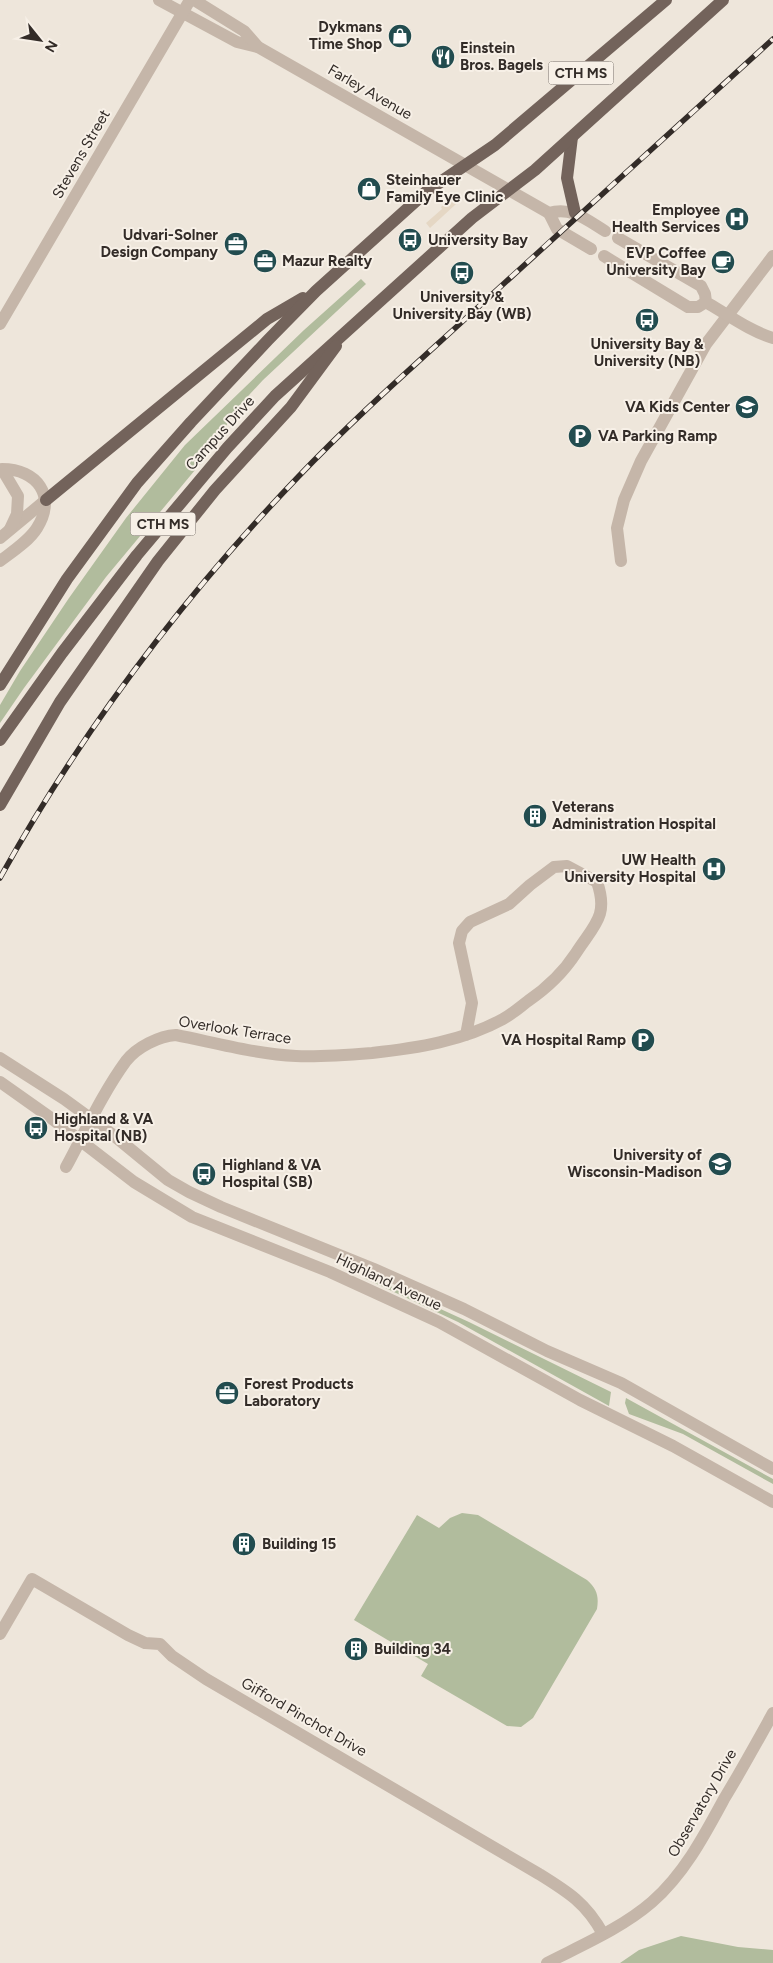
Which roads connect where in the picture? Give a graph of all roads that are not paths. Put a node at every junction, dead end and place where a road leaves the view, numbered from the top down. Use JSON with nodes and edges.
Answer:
{"nodes":[{"id":1,"x":160,"y":0,"type":"edge"},
{"id":2,"x":190,"y":0,"type":"edge"},
{"id":3,"x":194,"y":0,"type":"edge"},
{"id":4,"x":666,"y":0,"type":"edge"},
{"id":5,"x":723,"y":0,"type":"edge"},
{"id":6,"x":182,"y":13,"type":"junction"},
{"id":7,"x":258,"y":47,"type":"junction"},
{"id":8,"x":572,"y":137,"type":"junction"},
{"id":9,"x":465,"y":166,"type":"junction"},
{"id":10,"x":508,"y":190,"type":"junction"},
{"id":11,"x":550,"y":213,"type":"junction"},
{"id":12,"x":575,"y":213,"type":"junction"},
{"id":13,"x":605,"y":231,"type":"dead end"},
{"id":14,"x":618,"y":238,"type":"dead end"},
{"id":15,"x":591,"y":249,"type":"dead end"},
{"id":16,"x":604,"y":256,"type":"dead end"},
{"id":17,"x":773,"y":256,"type":"edge"},
{"id":18,"x":316,"y":291,"type":"junction"},
{"id":19,"x":706,"y":302,"type":"junction"},
{"id":20,"x":728,"y":315,"type":"junction"},
{"id":21,"x":0,"y":324,"type":"edge"},
{"id":22,"x":349,"y":328,"type":"junction"},
{"id":23,"x":773,"y":338,"type":"edge"},
{"id":24,"x":1,"y":468,"type":"edge"},
{"id":25,"x":46,"y":500,"type":"junction"},
{"id":26,"x":10,"y":529,"type":"junction"},
{"id":27,"x":0,"y":538,"type":"edge"},
{"id":28,"x":0,"y":561,"type":"edge"},
{"id":29,"x":621,"y":561,"type":"dead end"},
{"id":30,"x":0,"y":685,"type":"edge"},
{"id":31,"x":0,"y":740,"type":"edge"},
{"id":32,"x":0,"y":805,"type":"edge"},
{"id":33,"x":466,"y":1034,"type":"junction"},
{"id":34,"x":0,"y":1058,"type":"edge"},
{"id":35,"x":0,"y":1082,"type":"edge"},
{"id":36,"x":92,"y":1119,"type":"junction"},
{"id":37,"x":80,"y":1141,"type":"junction"},
{"id":38,"x":66,"y":1167,"type":"dead end"},
{"id":39,"x":773,"y":1469,"type":"edge"},
{"id":40,"x":773,"y":1502,"type":"edge"},
{"id":41,"x":0,"y":1634,"type":"edge"},
{"id":42,"x":773,"y":1713,"type":"edge"},
{"id":43,"x":603,"y":1934,"type":"junction"},
{"id":44,"x":547,"y":1963,"type":"edge"}],
"edges":[{"from":1,"to":6,"type":"street","name":"Farley Avenue"},
{"from":2,"to":6,"type":"street","name":"Stevens Street"},
{"from":3,"to":7,"type":"street","name":"Farley Avenue"},
{"from":4,"to":9,"type":"main road","number":"CTH MS"},
{"from":5,"to":8,"type":"main road","number":"CTH MS"},
{"from":6,"to":7,"type":"street","name":"Farley Avenue"},
{"from":6,"to":21,"type":"street","name":"Stevens Street"},
{"from":7,"to":9,"type":"street","name":"Farley Avenue"},
{"from":8,"to":10,"type":"main road","number":"CTH MS"},
{"from":8,"to":12,"type":"main road"},
{"from":9,"to":10,"type":"street","name":"Farley Avenue"},
{"from":9,"to":18,"type":"main road","number":"CTH MS"},
{"from":10,"to":11,"type":"street","name":"Farley Avenue"},
{"from":10,"to":22,"type":"main road","name":"Campus Drive","number":"CTH MS"},
{"from":11,"to":12,"type":"street"},
{"from":11,"to":15,"type":"street"},
{"from":12,"to":13,"type":"street"},
{"from":14,"to":19,"type":"street"},
{"from":16,"to":19,"type":"street"},
{"from":17,"to":20,"type":"street"},
{"from":18,"to":25,"type":"main road"},
{"from":18,"to":30,"type":"main road","name":"Campus Drive","number":"CTH MS"},
{"from":19,"to":20,"type":"street"},
{"from":20,"to":23,"type":"street"},
{"from":20,"to":29,"type":"street"},
{"from":22,"to":31,"type":"main road","name":"Campus Drive","number":"CTH MS"},
{"from":22,"to":32,"type":"main road"},
{"from":24,"to":25,"type":"street"},
{"from":24,"to":26,"type":"street"},
{"from":25,"to":26,"type":"street"},
{"from":25,"to":28,"type":"street"},
{"from":26,"to":27,"type":"street"},
{"from":33,"to":33,"type":"street","name":"Overlook Terrace"},
{"from":33,"to":36,"type":"street","name":"Overlook Terrace"},
{"from":34,"to":36,"type":"street","name":"Highland Avenue"},
{"from":35,"to":37,"type":"street","name":"Highland Avenue"},
{"from":36,"to":37,"type":"street","name":"Overlook Terrace"},
{"from":36,"to":39,"type":"street","name":"Highland Avenue"},
{"from":37,"to":38,"type":"street","name":"Overlook Terrace"},
{"from":37,"to":40,"type":"street","name":"Highland Avenue"},
{"from":41,"to":43,"type":"street","name":"Gifford Pinchot Drive"},
{"from":42,"to":43,"type":"street","name":"Observatory Drive"},
{"from":43,"to":44,"type":"street","name":"Observatory Drive"}]}
